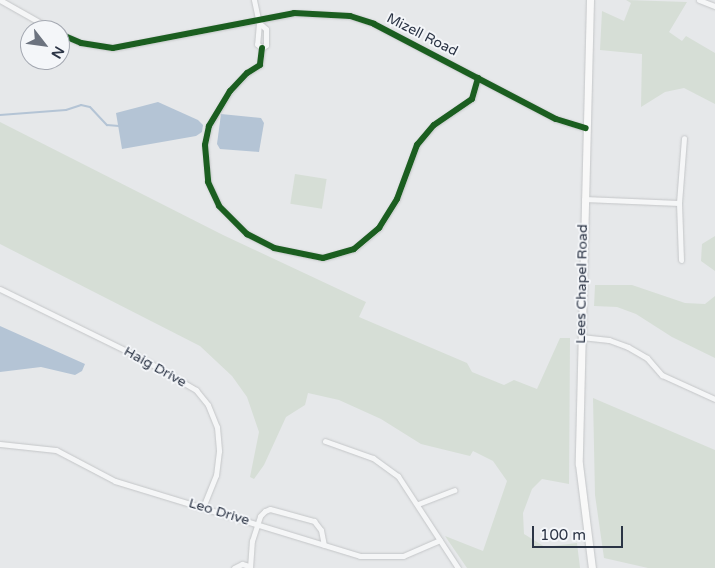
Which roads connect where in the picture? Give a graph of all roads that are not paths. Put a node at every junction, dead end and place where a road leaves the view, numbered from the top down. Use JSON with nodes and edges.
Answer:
{"nodes":[{"id":1,"x":0,"y":0,"type":"edge"},
{"id":2,"x":254,"y":0,"type":"edge"},
{"id":3,"x":590,"y":0,"type":"edge"},
{"id":4,"x":699,"y":0,"type":"edge"},
{"id":5,"x":715,"y":6,"type":"edge"},
{"id":6,"x":35,"y":20,"type":"edge"},
{"id":7,"x":259,"y":22,"type":"junction"},
{"id":8,"x":70,"y":38,"type":"edge"},
{"id":9,"x":262,"y":48,"type":"junction"},
{"id":10,"x":478,"y":78,"type":"junction"},
{"id":11,"x":586,"y":128,"type":"junction"},
{"id":12,"x":684,"y":138,"type":"dead end"},
{"id":13,"x":584,"y":199,"type":"junction"},
{"id":14,"x":679,"y":203,"type":"junction"},
{"id":15,"x":681,"y":260,"type":"dead end"},
{"id":16,"x":0,"y":289,"type":"edge"},
{"id":17,"x":581,"y":338,"type":"junction"},
{"id":18,"x":715,"y":399,"type":"edge"},
{"id":19,"x":325,"y":441,"type":"dead end"},
{"id":20,"x":0,"y":444,"type":"edge"},
{"id":21,"x":454,"y":490,"type":"dead end"},
{"id":22,"x":418,"y":504,"type":"junction"},
{"id":23,"x":203,"y":507,"type":"junction"},
{"id":24,"x":257,"y":524,"type":"junction"},
{"id":25,"x":440,"y":540,"type":"junction"},
{"id":26,"x":324,"y":545,"type":"junction"},
{"id":27,"x":250,"y":567,"type":"edge"},
{"id":28,"x":234,"y":568,"type":"edge"},
{"id":29,"x":458,"y":568,"type":"edge"},
{"id":30,"x":592,"y":568,"type":"edge"}],
"edges":[{"from":1,"to":6,"type":"street"},
{"from":2,"to":7,"type":"street"},
{"from":3,"to":11,"type":"main road","name":"Lees Chapel Road"},
{"from":4,"to":5,"type":"street"},
{"from":7,"to":8,"type":"street","name":"Mizell Road"},
{"from":7,"to":9,"type":"street"},
{"from":7,"to":9,"type":"street"},
{"from":7,"to":10,"type":"street","name":"Mizell Road"},
{"from":9,"to":10,"type":"street"},
{"from":10,"to":11,"type":"street","name":"Mizell Road"},
{"from":11,"to":13,"type":"main road","name":"Lees Chapel Road"},
{"from":12,"to":14,"type":"street"},
{"from":13,"to":14,"type":"street"},
{"from":13,"to":17,"type":"main road","name":"Lees Chapel Road"},
{"from":14,"to":15,"type":"street"},
{"from":16,"to":23,"type":"street","name":"Haig Drive"},
{"from":17,"to":18,"type":"street"},
{"from":17,"to":30,"type":"main road","name":"Lees Chapel Road"},
{"from":19,"to":22,"type":"street"},
{"from":20,"to":23,"type":"street","name":"Leo Drive"},
{"from":21,"to":22,"type":"street"},
{"from":22,"to":25,"type":"street"},
{"from":23,"to":24,"type":"street","name":"Leo Drive"},
{"from":24,"to":26,"type":"street","name":"Leo Drive"},
{"from":24,"to":26,"type":"street"},
{"from":24,"to":27,"type":"street"},
{"from":25,"to":26,"type":"street","name":"Leo Drive"},
{"from":25,"to":29,"type":"street"},
{"from":27,"to":28,"type":"street"}]}
